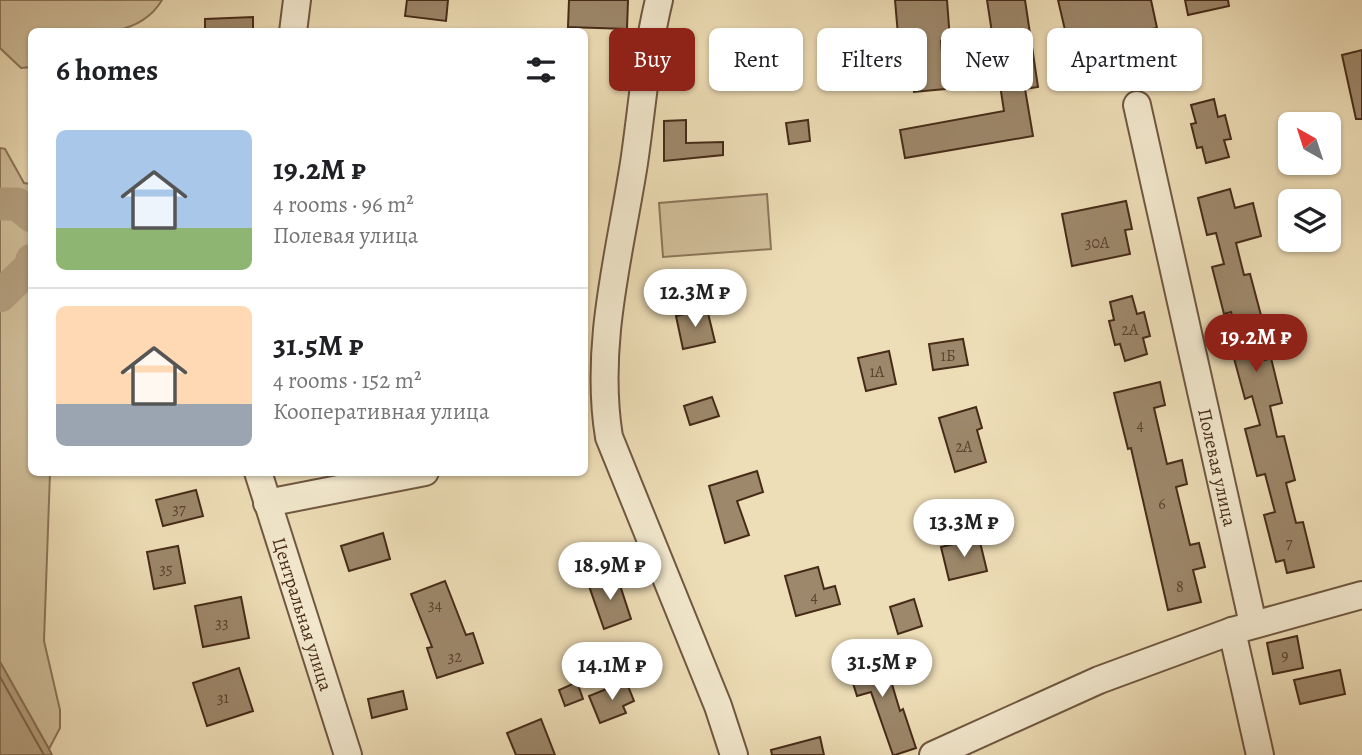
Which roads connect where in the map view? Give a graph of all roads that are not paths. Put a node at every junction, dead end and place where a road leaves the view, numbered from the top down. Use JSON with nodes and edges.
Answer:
{"nodes":[{"id":1,"x":297,"y":0,"type":"edge"},
{"id":2,"x":659,"y":0,"type":"edge"},
{"id":3,"x":294,"y":28,"type":"edge"},
{"id":4,"x":1138,"y":105,"type":"dead end"},
{"id":5,"x":597,"y":439,"type":"edge"},
{"id":6,"x":259,"y":476,"type":"edge"},
{"id":7,"x":405,"y":476,"type":"edge"},
{"id":8,"x":267,"y":503,"type":"junction"},
{"id":9,"x":1362,"y":595,"type":"edge"},
{"id":10,"x":1242,"y":628,"type":"junction"},
{"id":11,"x":348,"y":755,"type":"edge"},
{"id":12,"x":734,"y":755,"type":"edge"},
{"id":13,"x":933,"y":755,"type":"edge"},
{"id":14,"x":1260,"y":755,"type":"edge"}],
"edges":[{"from":1,"to":3,"type":"street"},
{"from":2,"to":5,"type":"street"},
{"from":4,"to":10,"type":"street","name":"Полевая улица"},
{"from":5,"to":12,"type":"street"},
{"from":6,"to":8,"type":"street","name":"Центральная улица"},
{"from":7,"to":8,"type":"street"},
{"from":8,"to":11,"type":"street","name":"Центральная улица"},
{"from":9,"to":10,"type":"street"},
{"from":10,"to":13,"type":"street"},
{"from":10,"to":14,"type":"street","name":"Полевая улица"}]}
